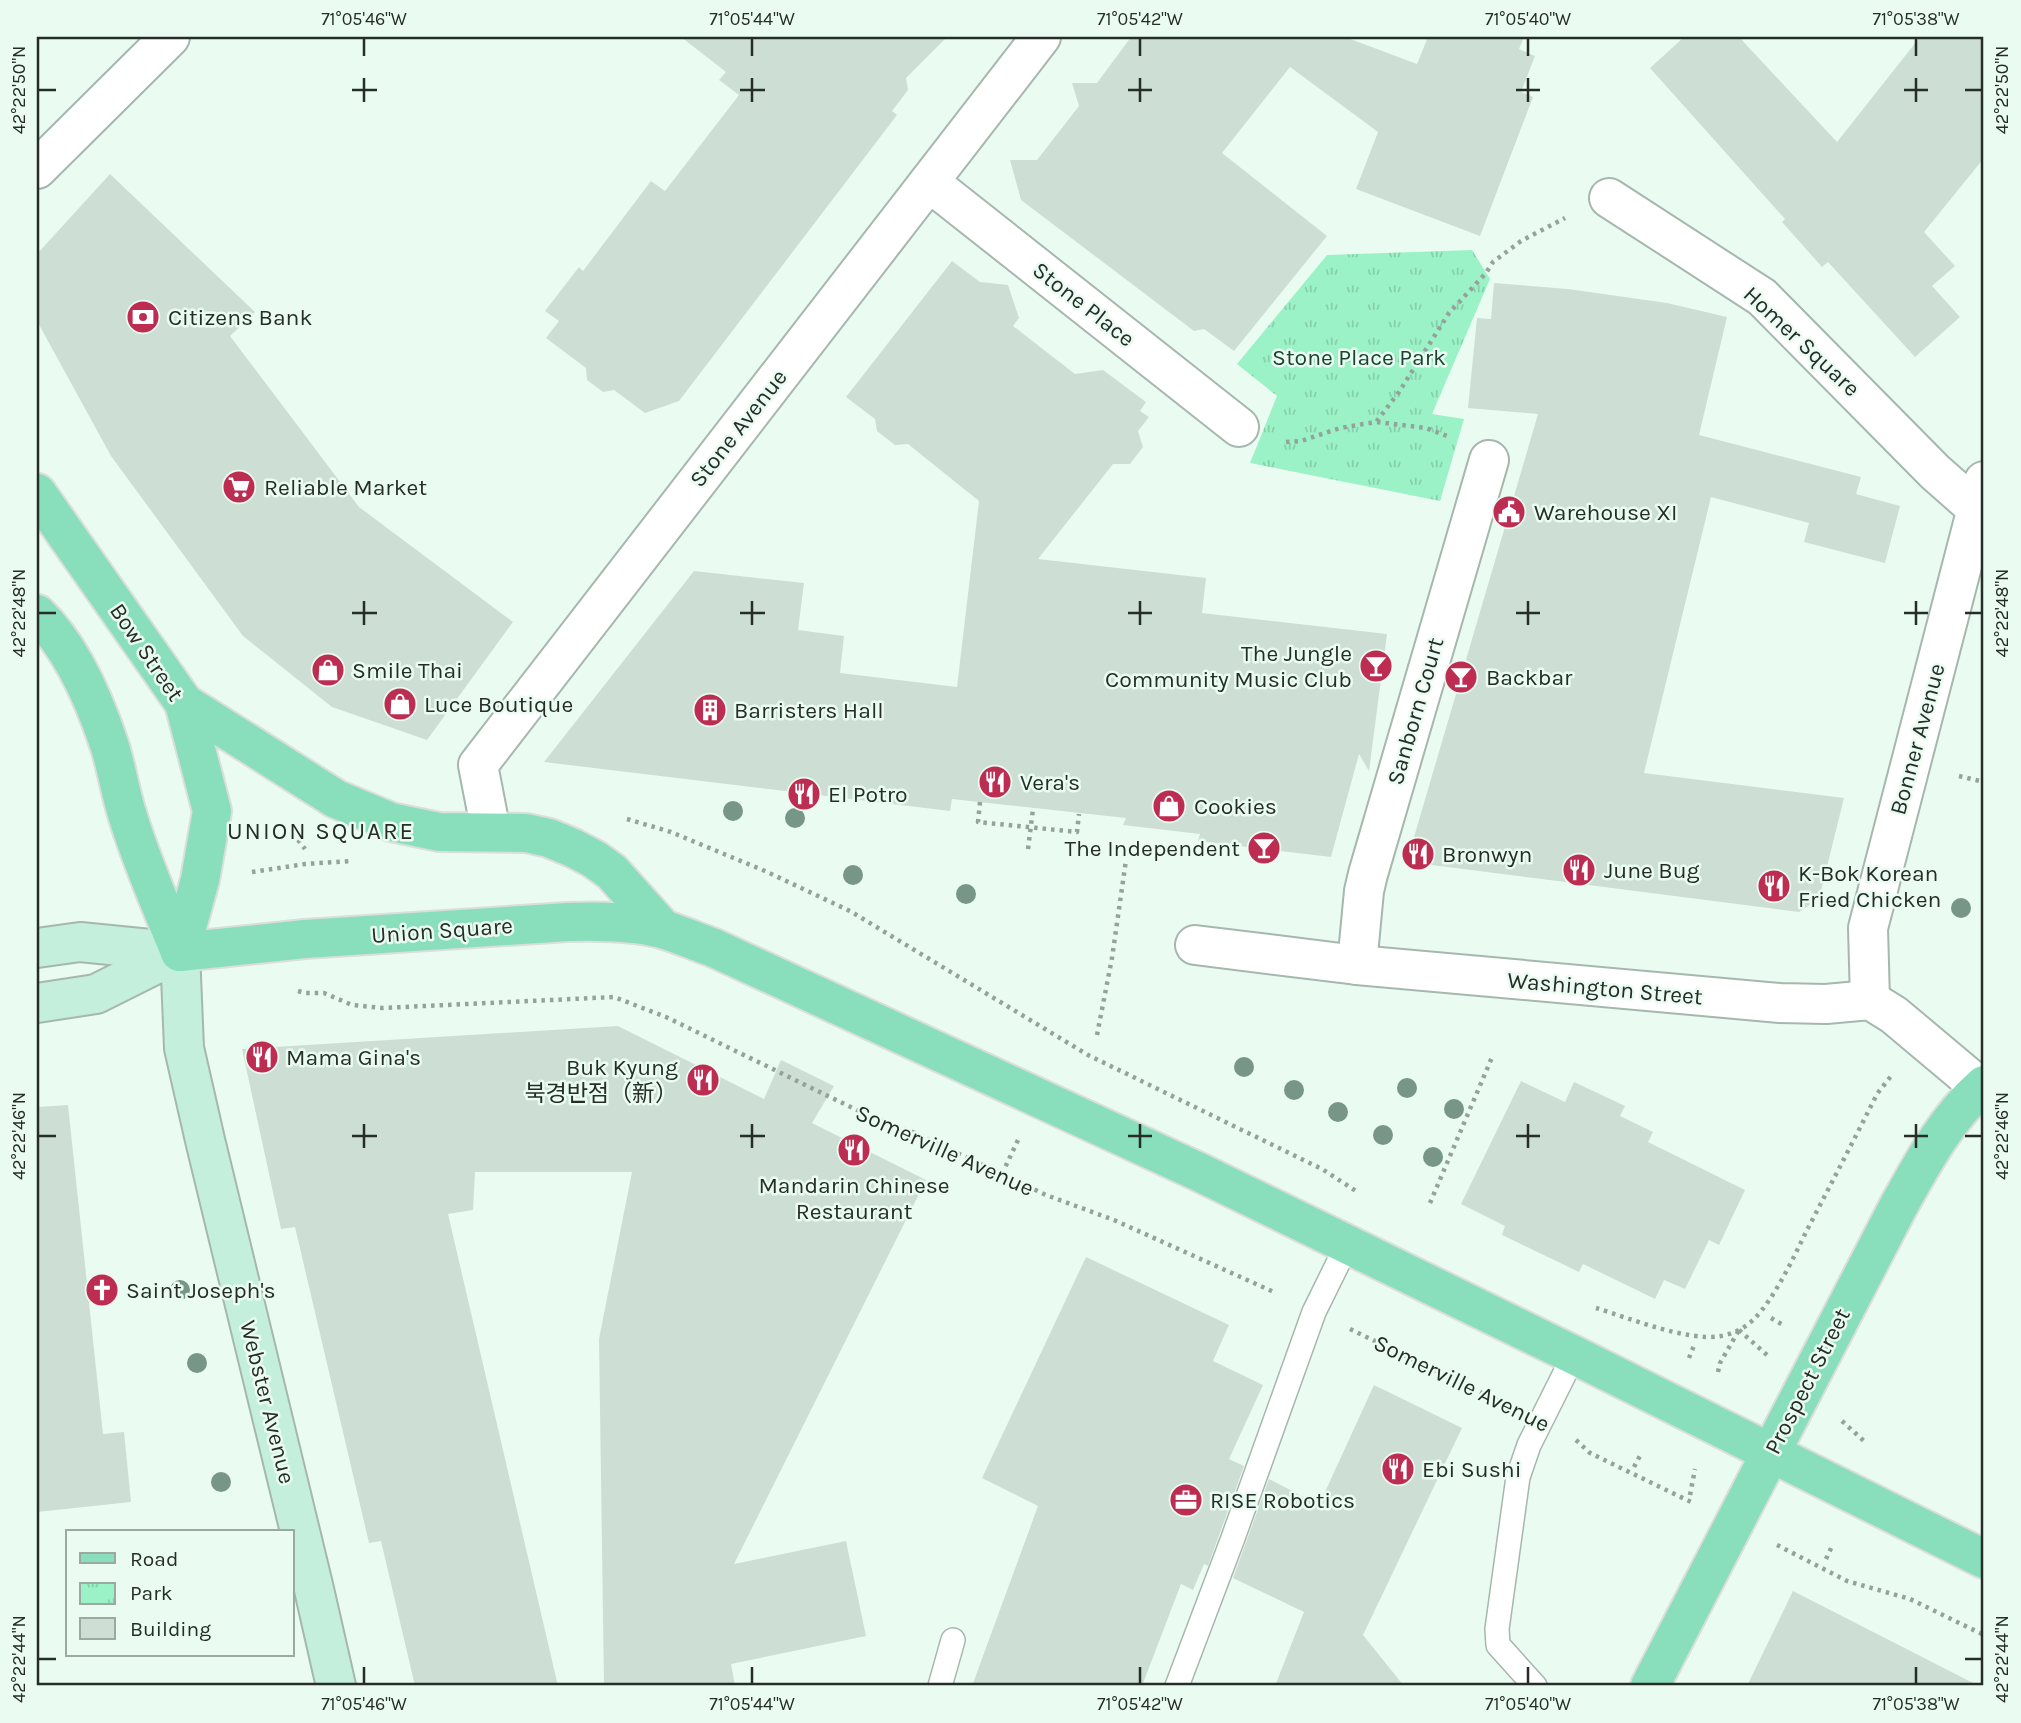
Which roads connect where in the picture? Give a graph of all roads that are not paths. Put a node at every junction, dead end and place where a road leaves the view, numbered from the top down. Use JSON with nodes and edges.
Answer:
{"nodes":[{"id":1,"x":170,"y":37,"type":"edge"},
{"id":2,"x":1041,"y":37,"type":"edge"},
{"id":3,"x":37,"y":169,"type":"edge"},
{"id":4,"x":929,"y":182,"type":"junction"},
{"id":5,"x":1609,"y":198,"type":"road end"},
{"id":6,"x":1239,"y":427,"type":"road end"},
{"id":7,"x":1489,"y":460,"type":"dead end"},
{"id":8,"x":37,"y":494,"type":"edge"},
{"id":9,"x":1981,"y":495,"type":"edge"},
{"id":10,"x":37,"y":614,"type":"edge"},
{"id":11,"x":184,"y":702,"type":"junction"},
{"id":12,"x":491,"y":831,"type":"junction"},
{"id":13,"x":663,"y":929,"type":"junction"},
{"id":14,"x":1195,"y":946,"type":"dead end"},
{"id":15,"x":37,"y":948,"type":"edge"},
{"id":16,"x":180,"y":952,"type":"junction"},
{"id":17,"x":1357,"y":965,"type":"junction"},
{"id":18,"x":1870,"y":1000,"type":"junction"},
{"id":19,"x":37,"y":1003,"type":"edge"},
{"id":20,"x":1983,"y":1087,"type":"edge"},
{"id":21,"x":1347,"y":1245,"type":"junction"},
{"id":22,"x":1574,"y":1355,"type":"junction"},
{"id":23,"x":1770,"y":1453,"type":"junction"},
{"id":24,"x":1984,"y":1559,"type":"edge"},
{"id":25,"x":953,"y":1640,"type":"dead end"},
{"id":26,"x":336,"y":1686,"type":"edge"},
{"id":27,"x":940,"y":1686,"type":"edge"},
{"id":28,"x":1177,"y":1686,"type":"edge"},
{"id":29,"x":1535,"y":1686,"type":"edge"},
{"id":30,"x":1650,"y":1686,"type":"edge"}],
"edges":[{"from":1,"to":3,"type":"street"},
{"from":2,"to":4,"type":"street","name":"Stone Avenue"},
{"from":4,"to":6,"type":"street","name":"Stone Place"},
{"from":4,"to":12,"type":"street","name":"Stone Avenue"},
{"from":5,"to":9,"type":"street","name":"Homer Square"},
{"from":7,"to":17,"type":"street","name":"Sanborn Court"},
{"from":8,"to":11,"type":"main road","name":"Bow Street"},
{"from":9,"to":18,"type":"street","name":"Bonner Avenue"},
{"from":10,"to":16,"type":"main road"},
{"from":11,"to":12,"type":"main road"},
{"from":11,"to":16,"type":"main road","name":"Bow Street"},
{"from":12,"to":13,"type":"main road"},
{"from":13,"to":16,"type":"main road","name":"Union Square"},
{"from":13,"to":21,"type":"main road","name":"Union Square"},
{"from":14,"to":17,"type":"street","name":"Washington Street"},
{"from":15,"to":16,"type":"main road"},
{"from":16,"to":19,"type":"main road"},
{"from":16,"to":26,"type":"main road","name":"Webster Avenue"},
{"from":17,"to":18,"type":"street","name":"Washington Street"},
{"from":18,"to":20,"type":"street"},
{"from":20,"to":23,"type":"main road","name":"Prospect Street"},
{"from":21,"to":22,"type":"main road"},
{"from":21,"to":28,"type":"lane"},
{"from":22,"to":23,"type":"main road"},
{"from":22,"to":29,"type":"lane"},
{"from":23,"to":24,"type":"main road"},
{"from":23,"to":30,"type":"main road","name":"Prospect Street"},
{"from":25,"to":27,"type":"lane"}]}
